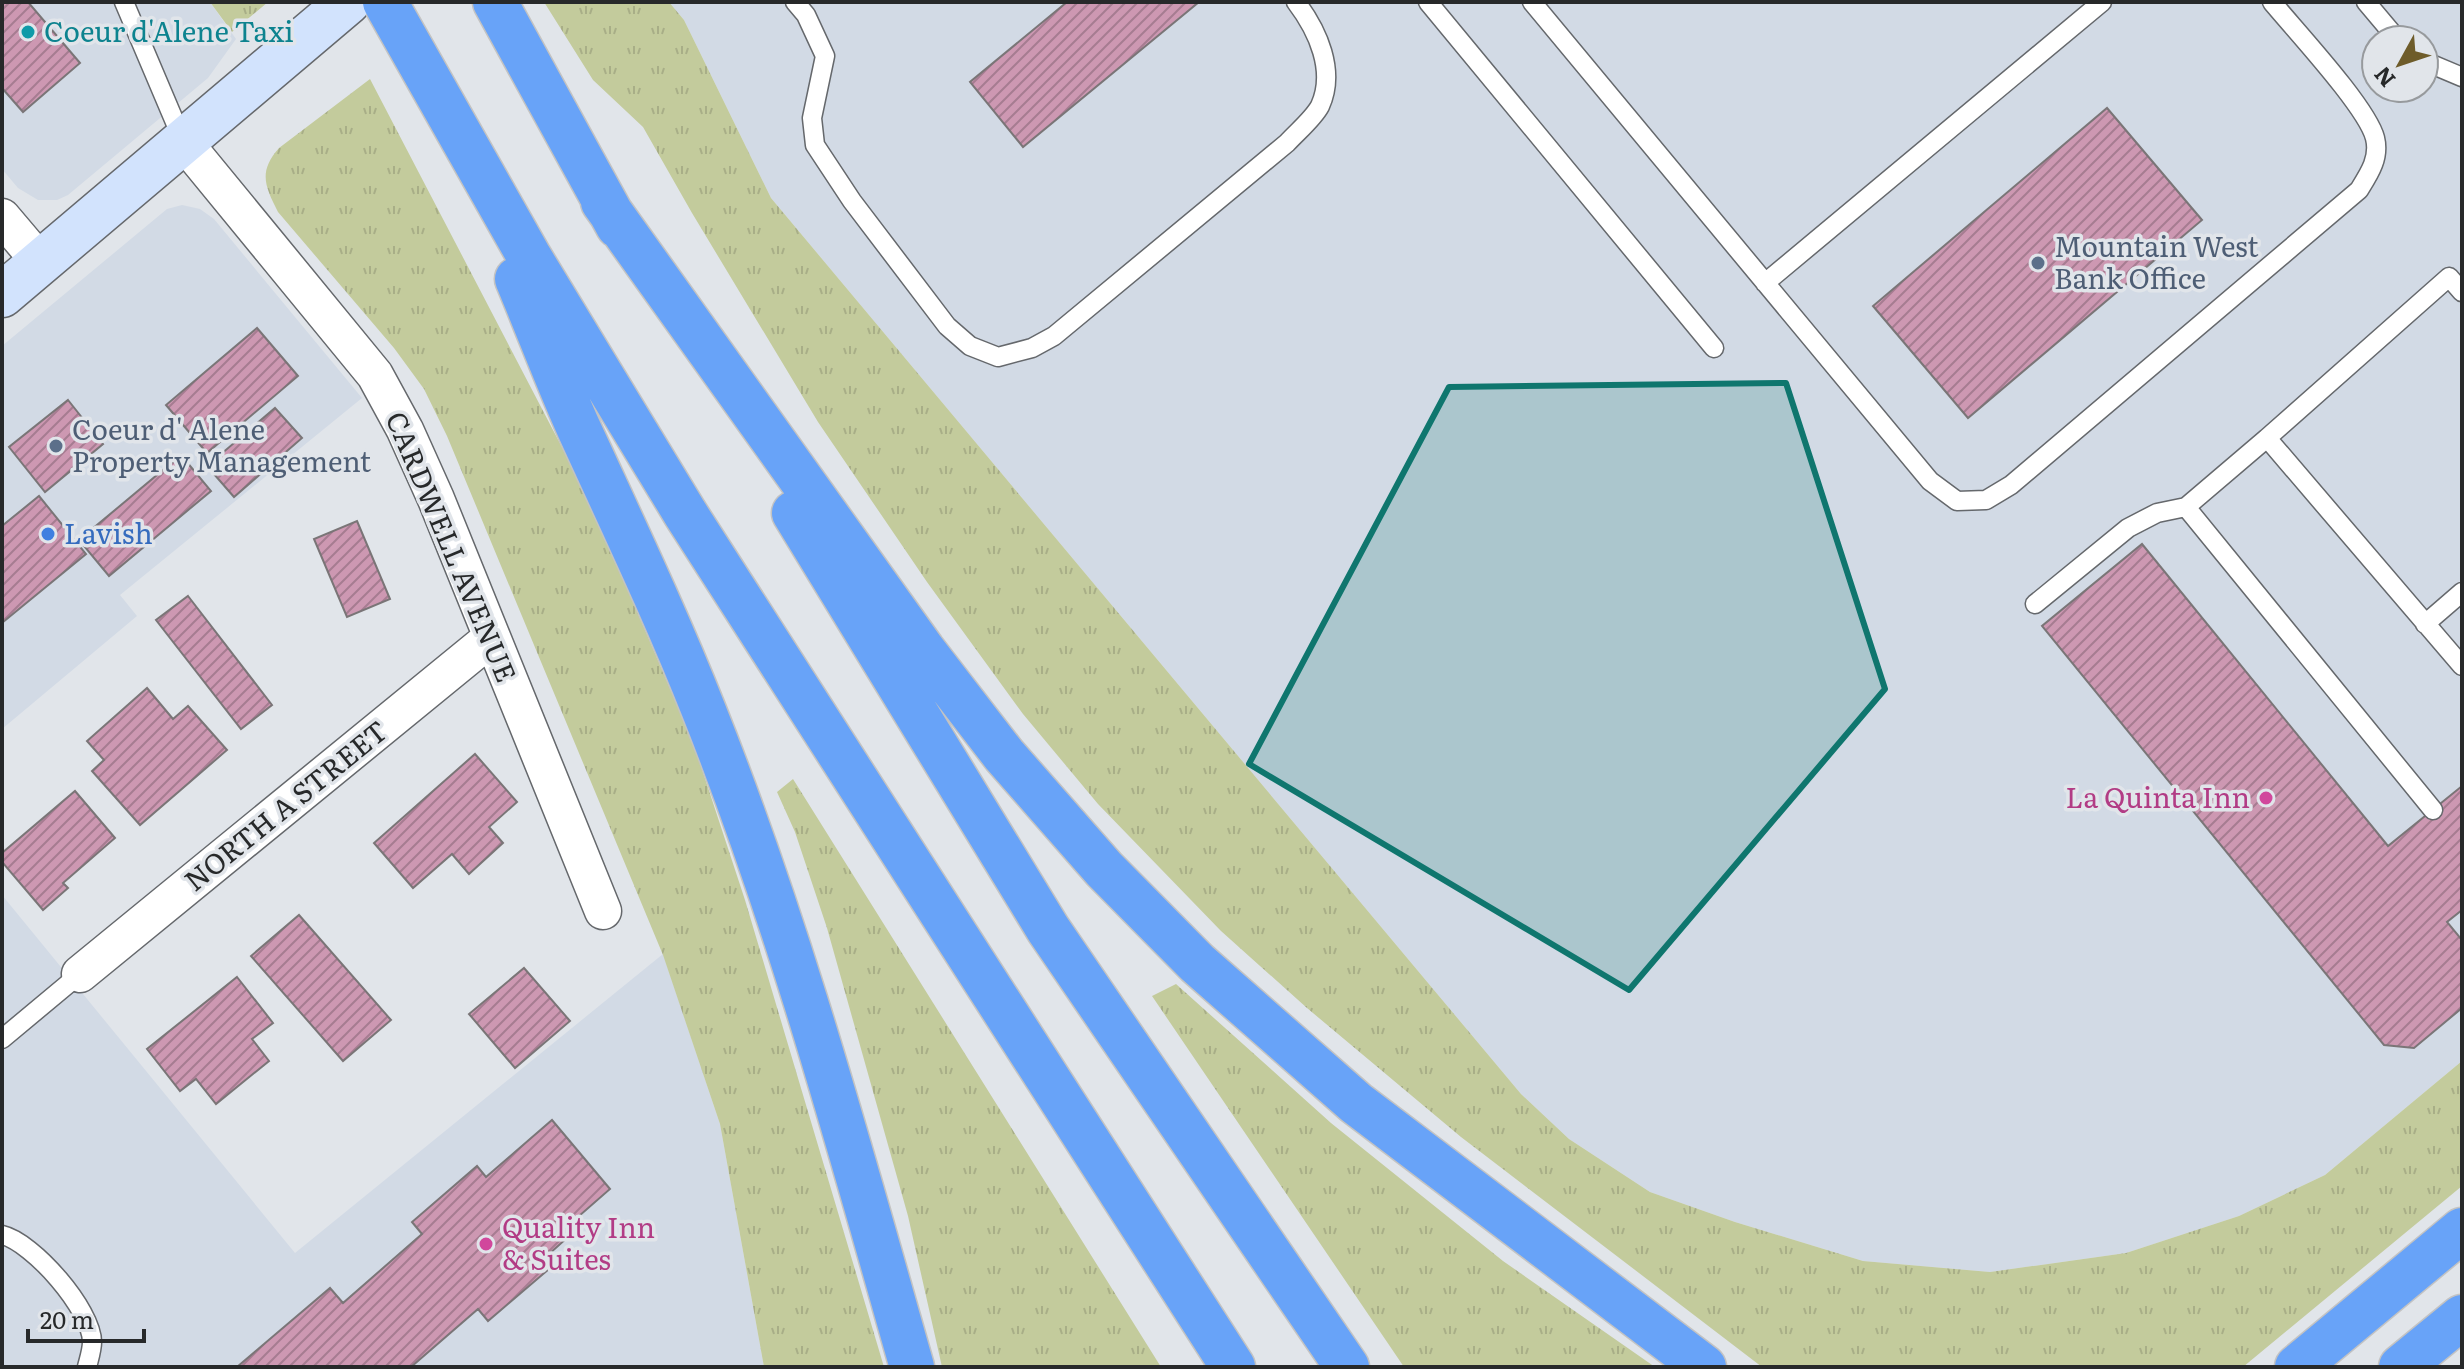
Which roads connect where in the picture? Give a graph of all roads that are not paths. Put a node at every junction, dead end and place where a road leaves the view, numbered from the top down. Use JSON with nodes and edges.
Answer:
{"nodes":[{"id":1,"x":124,"y":2,"type":"edge"},
{"id":2,"x":348,"y":2,"type":"edge"},
{"id":3,"x":385,"y":2,"type":"edge"},
{"id":4,"x":495,"y":2,"type":"edge"},
{"id":5,"x":795,"y":2,"type":"edge"},
{"id":6,"x":1296,"y":2,"type":"edge"},
{"id":7,"x":1428,"y":2,"type":"edge"},
{"id":8,"x":1532,"y":2,"type":"edge"},
{"id":9,"x":2102,"y":2,"type":"edge"},
{"id":10,"x":2272,"y":2,"type":"edge"},
{"id":11,"x":2366,"y":2,"type":"edge"},
{"id":12,"x":2385,"y":24,"type":"edge"},
{"id":13,"x":2440,"y":68,"type":"edge"},
{"id":14,"x":2462,"y":77,"type":"edge"},
{"id":15,"x":457,"y":132,"type":"junction"},
{"id":16,"x":183,"y":141,"type":"junction"},
{"id":17,"x":603,"y":202,"type":"junction"},
{"id":18,"x":2,"y":217,"type":"edge"},
{"id":19,"x":41,"y":263,"type":"junction"},
{"id":20,"x":1765,"y":283,"type":"junction"},
{"id":21,"x":2462,"y":292,"type":"edge"},
{"id":22,"x":2,"y":295,"type":"edge"},
{"id":23,"x":1714,"y":348,"type":"dead end"},
{"id":24,"x":2267,"y":438,"type":"junction"},
{"id":25,"x":2186,"y":507,"type":"junction"},
{"id":26,"x":2462,"y":592,"type":"edge"},
{"id":27,"x":2035,"y":604,"type":"dead end"},
{"id":28,"x":2425,"y":624,"type":"junction"},
{"id":29,"x":491,"y":638,"type":"junction"},
{"id":30,"x":2462,"y":666,"type":"edge"},
{"id":31,"x":2433,"y":810,"type":"dead end"},
{"id":32,"x":603,"y":911,"type":"dead end"},
{"id":33,"x":80,"y":974,"type":"joint"},
{"id":34,"x":2,"y":1039,"type":"edge"},
{"id":35,"x":2462,"y":1230,"type":"edge"},
{"id":36,"x":2,"y":1235,"type":"edge"},
{"id":37,"x":2462,"y":1317,"type":"edge"},
{"id":38,"x":2411,"y":1361,"type":"edge"},
{"id":39,"x":87,"y":1367,"type":"edge"},
{"id":40,"x":912,"y":1367,"type":"edge"},
{"id":41,"x":1233,"y":1367,"type":"edge"},
{"id":42,"x":1347,"y":1367,"type":"edge"},
{"id":43,"x":1704,"y":1367,"type":"edge"},
{"id":44,"x":2297,"y":1367,"type":"edge"}],
"edges":[{"from":1,"to":16,"type":"lane"},
{"from":2,"to":16,"type":"main road"},
{"from":3,"to":15,"type":"highway"},
{"from":4,"to":17,"type":"highway"},
{"from":5,"to":6,"type":"lane"},
{"from":7,"to":23,"type":"lane"},
{"from":8,"to":20,"type":"lane"},
{"from":9,"to":20,"type":"lane"},
{"from":10,"to":20,"type":"lane"},
{"from":11,"to":12,"type":"lane"},
{"from":13,"to":14,"type":"lane"},
{"from":15,"to":40,"type":"highway"},
{"from":15,"to":41,"type":"highway"},
{"from":16,"to":19,"type":"main road"},
{"from":16,"to":29,"type":"street","name":"CARDWELL AVENUE"},
{"from":17,"to":42,"type":"highway"},
{"from":17,"to":43,"type":"highway"},
{"from":18,"to":19,"type":"street"},
{"from":19,"to":22,"type":"main road"},
{"from":21,"to":24,"type":"lane"},
{"from":24,"to":25,"type":"lane"},
{"from":24,"to":28,"type":"lane"},
{"from":25,"to":27,"type":"lane"},
{"from":25,"to":31,"type":"lane"},
{"from":26,"to":28,"type":"lane"},
{"from":28,"to":30,"type":"lane"},
{"from":29,"to":32,"type":"street","name":"CARDWELL AVENUE"},
{"from":29,"to":33,"type":"street","name":"NORTH A STREET"},
{"from":33,"to":34,"type":"lane"},
{"from":35,"to":44,"type":"highway"},
{"from":36,"to":39,"type":"lane"},
{"from":37,"to":38,"type":"highway"}]}
